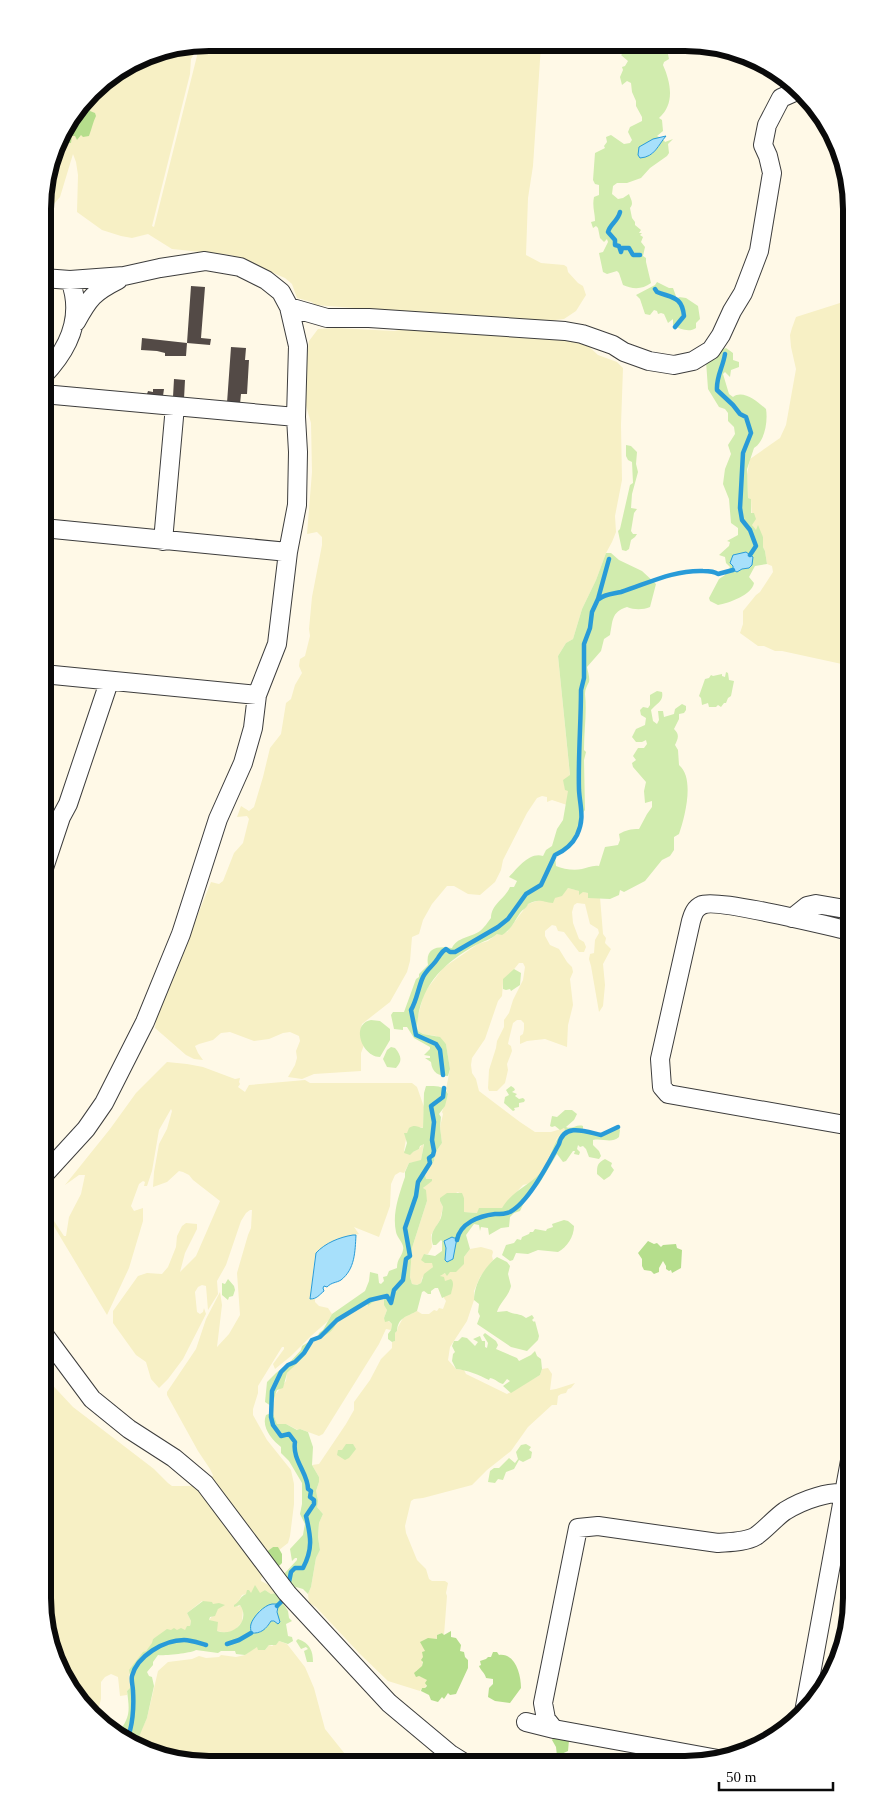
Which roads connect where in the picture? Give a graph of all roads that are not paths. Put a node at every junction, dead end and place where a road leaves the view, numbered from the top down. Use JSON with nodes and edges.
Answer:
{"nodes":[{"id":1,"x":791,"y":93,"type":"edge"},
{"id":2,"x":124,"y":276,"type":"junction"},
{"id":3,"x":52,"y":279,"type":"edge"},
{"id":4,"x":70,"y":280,"type":"junction"},
{"id":5,"x":289,"y":307,"type":"junction"},
{"id":6,"x":73,"y":327,"type":"junction"},
{"id":7,"x":52,"y":365,"type":"edge"},
{"id":8,"x":52,"y":395,"type":"edge"},
{"id":9,"x":175,"y":406,"type":"junction"},
{"id":10,"x":296,"y":417,"type":"junction"},
{"id":11,"x":52,"y":529,"type":"edge"},
{"id":12,"x":163,"y":541,"type":"junction"},
{"id":13,"x":288,"y":552,"type":"junction"},
{"id":14,"x":52,"y":675,"type":"edge"},
{"id":15,"x":110,"y":682,"type":"junction"},
{"id":16,"x":257,"y":695,"type":"junction"},
{"id":17,"x":52,"y":845,"type":"edge"},
{"id":18,"x":843,"y":909,"type":"edge"},
{"id":19,"x":792,"y":918,"type":"junction"},
{"id":20,"x":842,"y":929,"type":"edge"},
{"id":21,"x":842,"y":1124,"type":"edge"},
{"id":22,"x":51,"y":1167,"type":"edge"},
{"id":23,"x":51,"y":1344,"type":"edge"},
{"id":24,"x":842,"y":1494,"type":"edge"},
{"id":25,"x":842,"y":1518,"type":"edge"},
{"id":26,"x":807,"y":1697,"type":"edge"},
{"id":27,"x":526,"y":1722,"type":"dead end"},
{"id":28,"x":554,"y":1729,"type":"junction"},
{"id":29,"x":696,"y":1755,"type":"edge"},
{"id":30,"x":453,"y":1756,"type":"edge"}],
"edges":[{"from":1,"to":5,"type":"street"},
{"from":2,"to":4,"type":"street"},
{"from":2,"to":5,"type":"street"},
{"from":2,"to":6,"type":"street"},
{"from":3,"to":4,"type":"street"},
{"from":4,"to":6,"type":"street"},
{"from":5,"to":10,"type":"street"},
{"from":6,"to":7,"type":"street"},
{"from":8,"to":9,"type":"street"},
{"from":9,"to":10,"type":"street"},
{"from":9,"to":12,"type":"street"},
{"from":10,"to":13,"type":"street"},
{"from":11,"to":12,"type":"street"},
{"from":12,"to":13,"type":"street"},
{"from":13,"to":16,"type":"street"},
{"from":14,"to":15,"type":"street"},
{"from":15,"to":16,"type":"street"},
{"from":15,"to":17,"type":"street"},
{"from":16,"to":22,"type":"street"},
{"from":18,"to":19,"type":"street"},
{"from":19,"to":20,"type":"street"},
{"from":19,"to":21,"type":"street"},
{"from":23,"to":30,"type":"street"},
{"from":24,"to":28,"type":"street"},
{"from":25,"to":26,"type":"street"},
{"from":27,"to":28,"type":"street"},
{"from":28,"to":29,"type":"street"}]}
